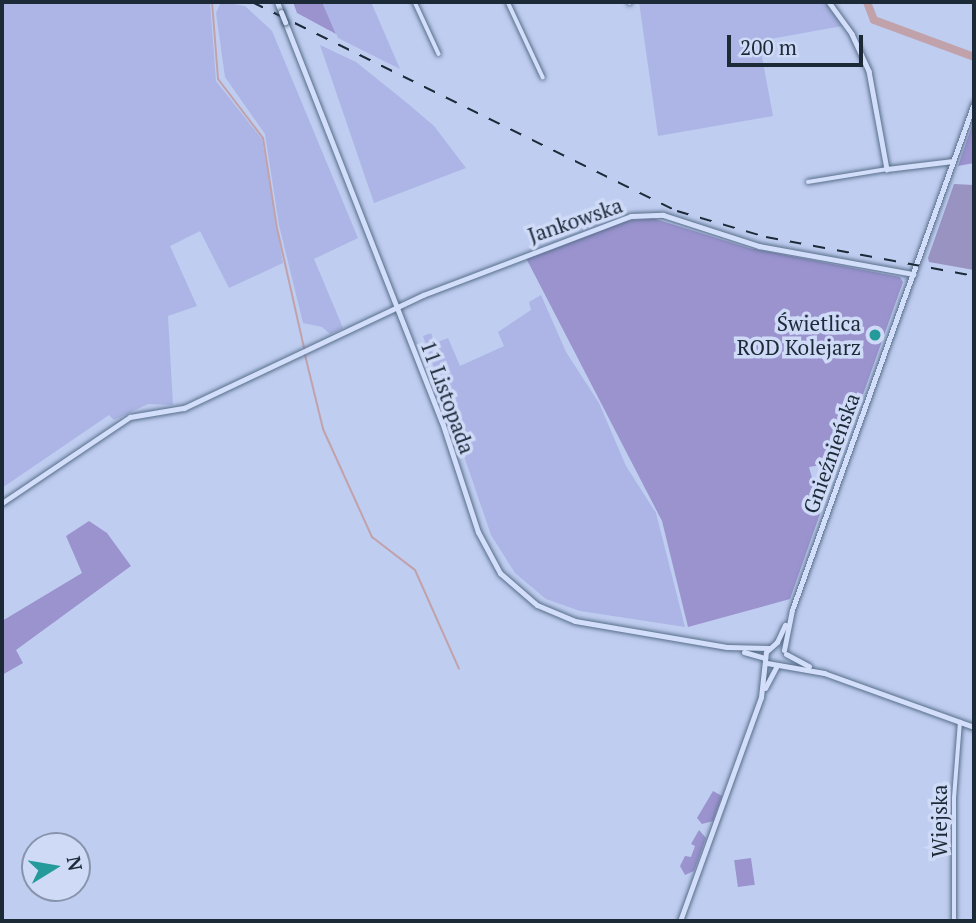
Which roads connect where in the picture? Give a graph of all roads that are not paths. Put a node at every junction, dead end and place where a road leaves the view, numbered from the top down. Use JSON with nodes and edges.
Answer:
{"nodes":[{"id":1,"x":277,"y":2,"type":"edge"},
{"id":2,"x":415,"y":2,"type":"edge"},
{"id":3,"x":508,"y":2,"type":"edge"},
{"id":4,"x":829,"y":2,"type":"edge"},
{"id":5,"x":439,"y":54,"type":"dead end"},
{"id":6,"x":543,"y":77,"type":"dead end"},
{"id":7,"x":974,"y":103,"type":"edge"},
{"id":8,"x":953,"y":161,"type":"junction"},
{"id":9,"x":887,"y":169,"type":"junction"},
{"id":10,"x":808,"y":182,"type":"dead end"},
{"id":11,"x":913,"y":274,"type":"junction"},
{"id":12,"x":397,"y":307,"type":"junction"},
{"id":13,"x":2,"y":503,"type":"edge"},
{"id":14,"x":790,"y":617,"type":"junction"},
{"id":15,"x":727,"y":647,"type":"junction"},
{"id":16,"x":771,"y":647,"type":"junction"},
{"id":17,"x":785,"y":652,"type":"junction"},
{"id":18,"x":766,"y":660,"type":"junction"},
{"id":19,"x":779,"y":666,"type":"junction"},
{"id":20,"x":824,"y":673,"type":"junction"},
{"id":21,"x":761,"y":697,"type":"junction"},
{"id":22,"x":960,"y":722,"type":"junction"},
{"id":23,"x":974,"y":727,"type":"edge"},
{"id":24,"x":680,"y":921,"type":"edge"},
{"id":25,"x":954,"y":921,"type":"edge"}],
"edges":[{"from":1,"to":12,"type":"main road","name":"11 Listopada","bridge":true},
{"from":2,"to":5,"type":"street"},
{"from":3,"to":6,"type":"street"},
{"from":4,"to":9,"type":"street"},
{"from":7,"to":8,"type":"main road","name":"Gnieźnieńska"},
{"from":8,"to":9,"type":"street"},
{"from":8,"to":11,"type":"main road","name":"Gnieźnieńska"},
{"from":9,"to":10,"type":"street"},
{"from":11,"to":12,"type":"street","name":"Jankowska"},
{"from":11,"to":14,"type":"main road","name":"Gnieźnieńska"},
{"from":12,"to":13,"type":"street","name":"Jankowska"},
{"from":12,"to":15,"type":"main road","name":"11 Listopada"},
{"from":14,"to":16,"type":"main road","name":"Gnieźnieńska"},
{"from":14,"to":17,"type":"main road","name":"Gnieźnieńska"},
{"from":15,"to":16,"type":"main road","name":"11 Listopada"},
{"from":15,"to":18,"type":"main road","name":"11 Listopada"},
{"from":16,"to":17,"type":"main road"},
{"from":16,"to":18,"type":"main road","name":"Gnieźnieńska"},
{"from":17,"to":19,"type":"main road","name":"Gnieźnieńska"},
{"from":17,"to":20,"type":"main road"},
{"from":18,"to":19,"type":"main road","name":"11 Listopada"},
{"from":18,"to":21,"type":"main road"},
{"from":19,"to":20,"type":"main road"},
{"from":19,"to":21,"type":"main road"},
{"from":20,"to":22,"type":"main road"},
{"from":21,"to":24,"type":"main road"},
{"from":22,"to":23,"type":"main road"},
{"from":22,"to":25,"type":"street","name":"Wiejska"}]}
